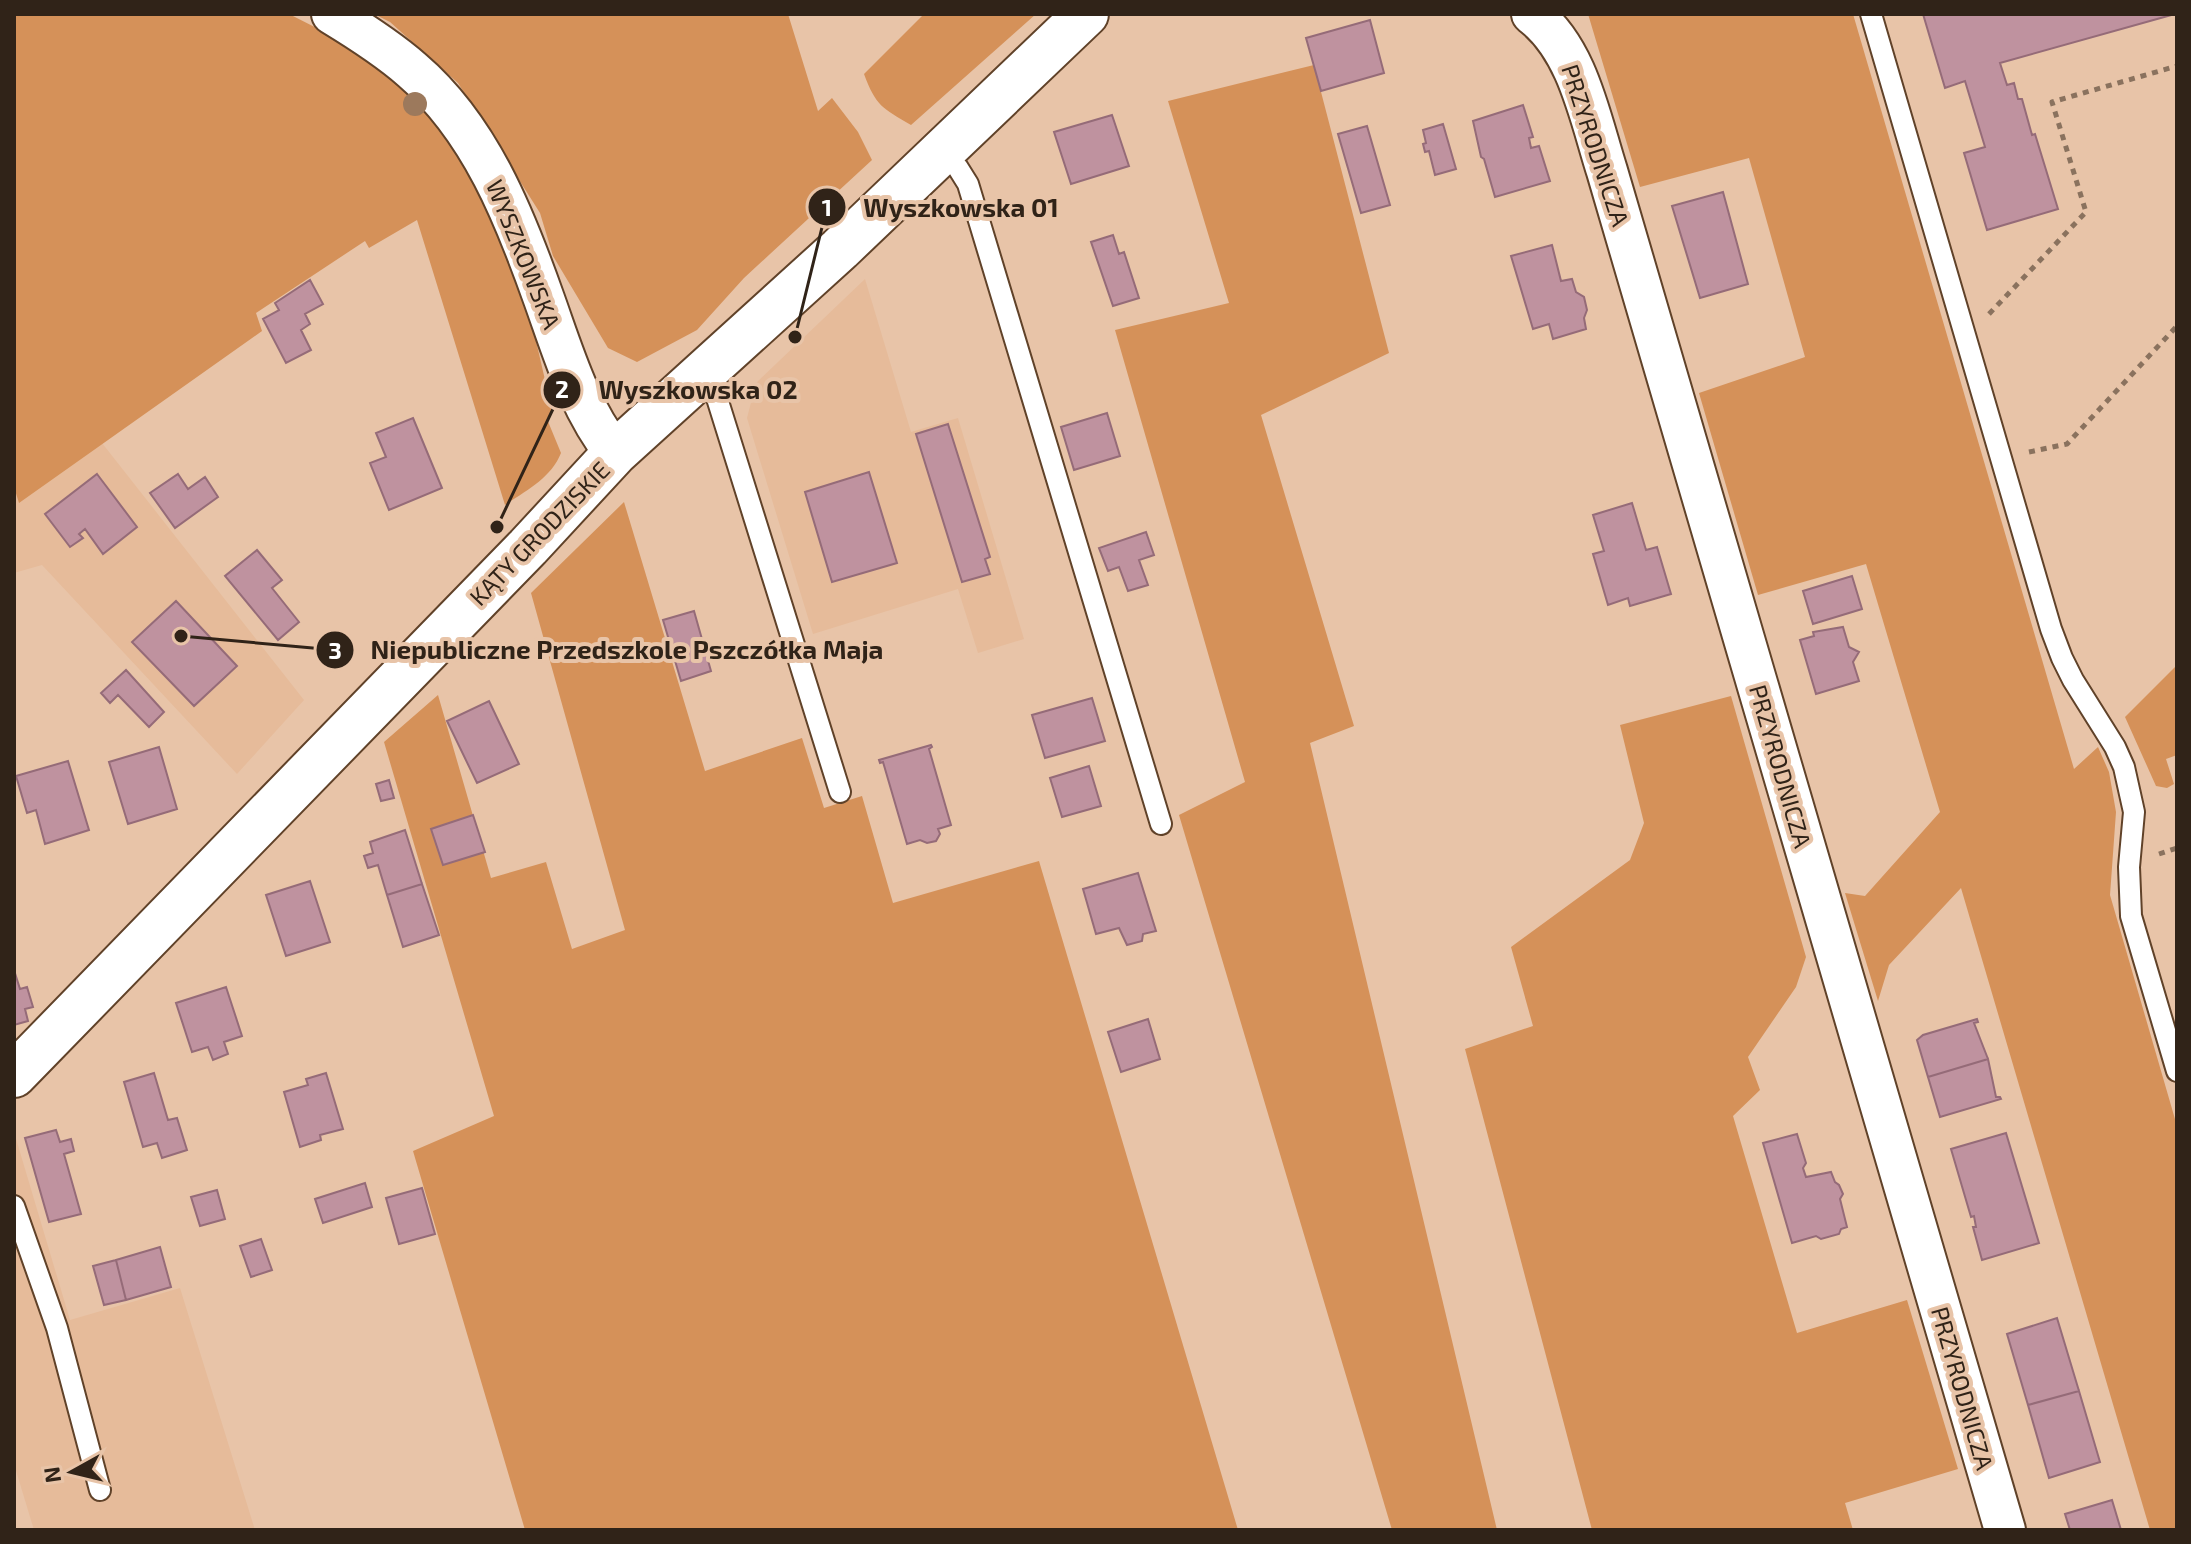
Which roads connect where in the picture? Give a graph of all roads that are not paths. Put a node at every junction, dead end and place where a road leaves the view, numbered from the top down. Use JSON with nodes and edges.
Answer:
{"nodes":[{"id":1,"x":332,"y":14,"type":"edge"},
{"id":2,"x":1086,"y":14,"type":"edge"},
{"id":3,"x":1532,"y":14,"type":"edge"},
{"id":4,"x":1871,"y":14,"type":"edge"},
{"id":5,"x":941,"y":151,"type":"junction"},
{"id":6,"x":700,"y":374,"type":"junction"},
{"id":7,"x":615,"y":453,"type":"junction"},
{"id":8,"x":840,"y":792,"type":"dead end"},
{"id":9,"x":1161,"y":824,"type":"dead end"},
{"id":10,"x":2177,"y":1071,"type":"edge"},
{"id":11,"x":14,"y":1075,"type":"edge"},
{"id":12,"x":14,"y":1206,"type":"edge"},
{"id":13,"x":100,"y":1490,"type":"dead end"},
{"id":14,"x":2005,"y":1530,"type":"edge"}],
"edges":[{"from":1,"to":7,"type":"street","name":"WYSZKOWSKA"},
{"from":2,"to":5,"type":"street","name":"KĄTY GRODZISKIE"},
{"from":3,"to":14,"type":"street","name":"PRZYRODNICZA"},
{"from":4,"to":10,"type":"lane"},
{"from":5,"to":6,"type":"street","name":"KĄTY GRODZISKIE"},
{"from":5,"to":9,"type":"lane"},
{"from":6,"to":7,"type":"street","name":"KĄTY GRODZISKIE"},
{"from":6,"to":8,"type":"lane"},
{"from":7,"to":11,"type":"street","name":"KĄTY GRODZISKIE"},
{"from":12,"to":13,"type":"lane"}]}
